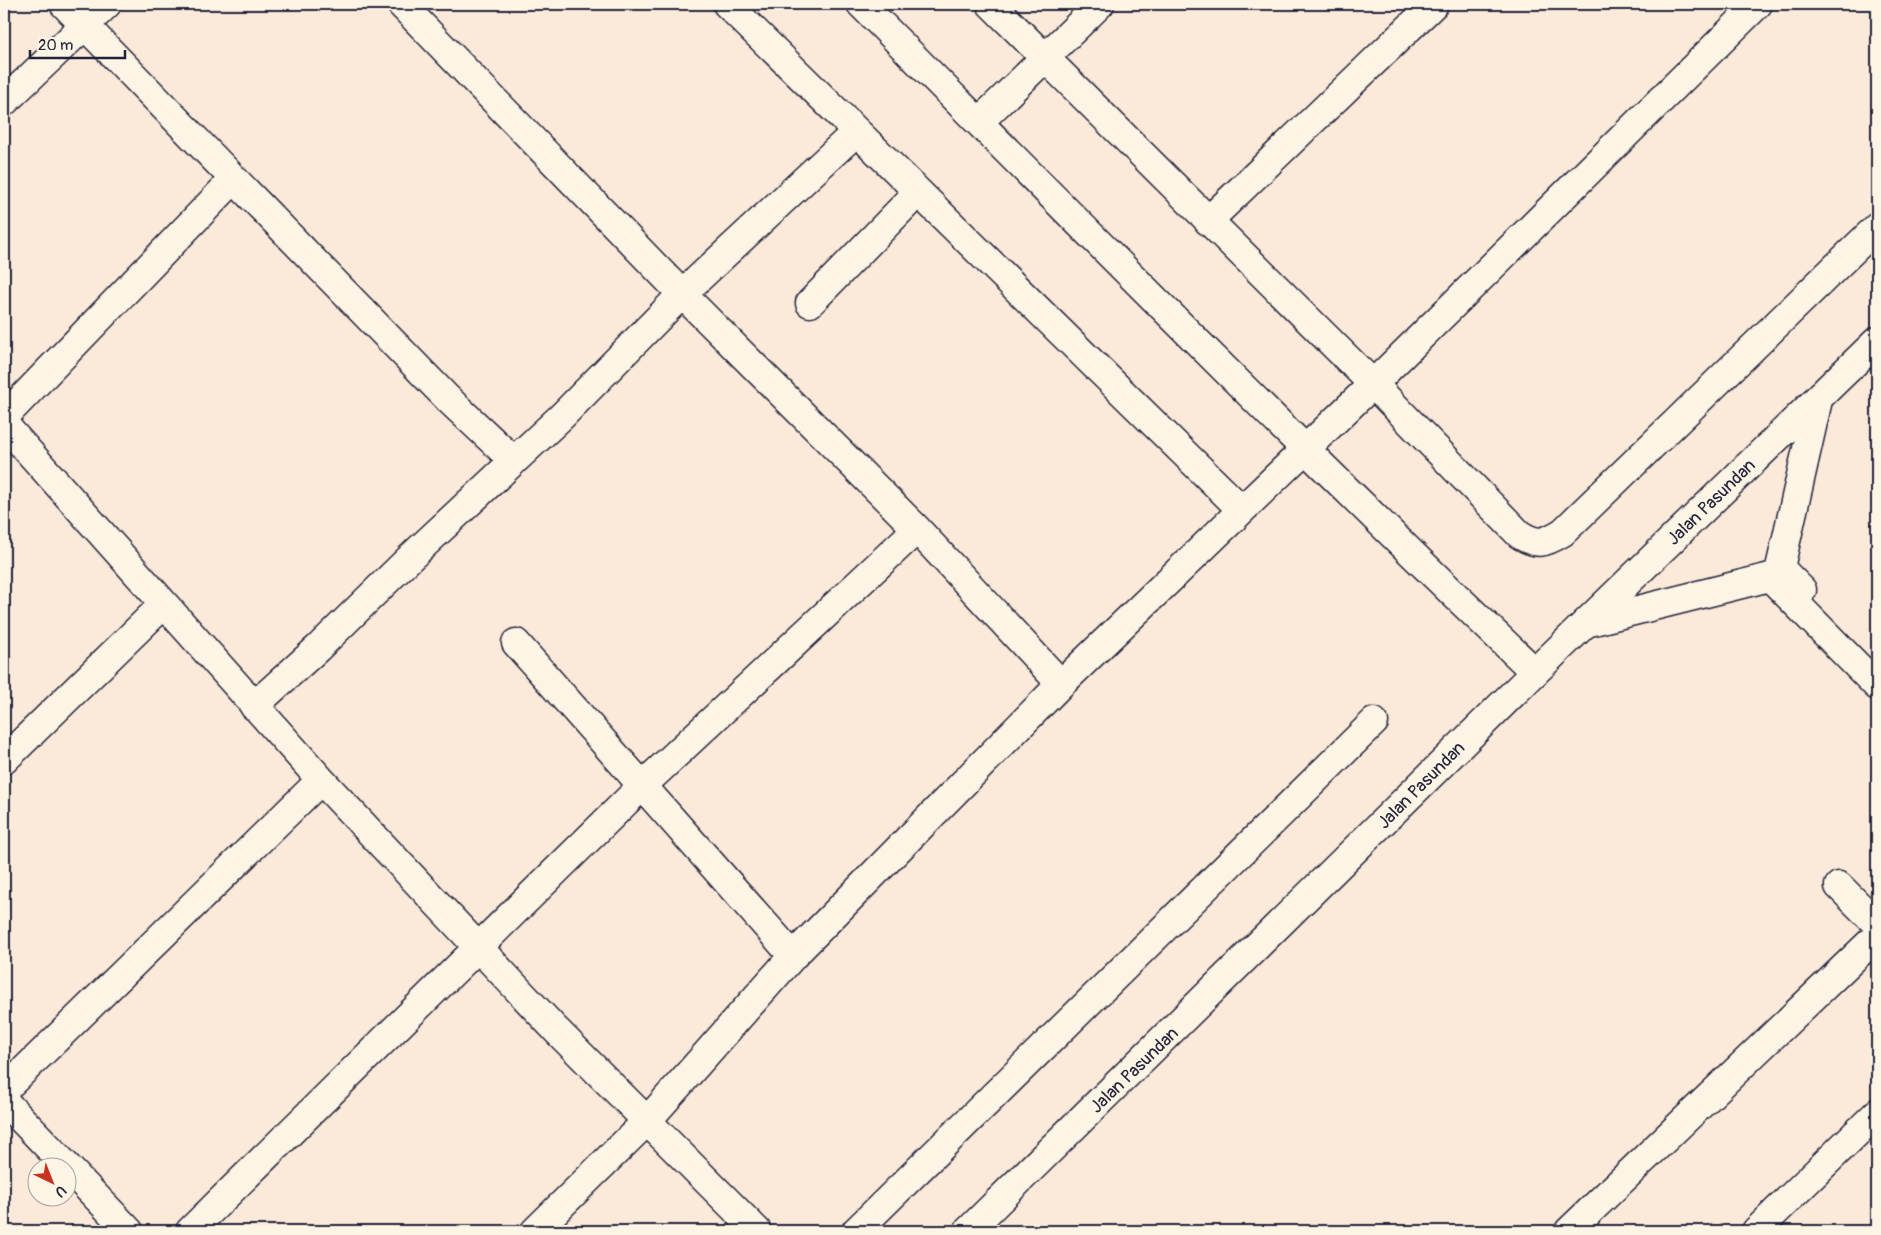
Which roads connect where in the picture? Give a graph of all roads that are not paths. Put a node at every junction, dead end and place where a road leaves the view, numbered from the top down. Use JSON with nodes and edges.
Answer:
{"nodes":[{"id":1,"x":64,"y":4,"type":"edge"},
{"id":2,"x":106,"y":4,"type":"edge"},
{"id":3,"x":400,"y":4,"type":"edge"},
{"id":4,"x":727,"y":4,"type":"edge"},
{"id":5,"x":861,"y":4,"type":"edge"},
{"id":6,"x":992,"y":4,"type":"edge"},
{"id":7,"x":1100,"y":4,"type":"edge"},
{"id":8,"x":1434,"y":4,"type":"edge"},
{"id":9,"x":1758,"y":4,"type":"edge"},
{"id":10,"x":85,"y":25,"type":"junction"},
{"id":11,"x":1046,"y":56,"type":"junction"},
{"id":12,"x":4,"y":102,"type":"edge"},
{"id":13,"x":979,"y":122,"type":"junction"},
{"id":14,"x":856,"y":132,"type":"junction"},
{"id":15,"x":234,"y":179,"type":"junction"},
{"id":16,"x":918,"y":193,"type":"junction"},
{"id":17,"x":1208,"y":220,"type":"junction"},
{"id":18,"x":1877,"y":227,"type":"edge"},
{"id":19,"x":682,"y":294,"type":"junction"},
{"id":20,"x":810,"y":303,"type":"dead end"},
{"id":21,"x":1877,"y":341,"type":"edge"},
{"id":22,"x":1373,"y":384,"type":"junction"},
{"id":23,"x":1818,"y":400,"type":"junction"},
{"id":24,"x":4,"y":417,"type":"edge"},
{"id":25,"x":4,"y":424,"type":"edge"},
{"id":26,"x":1306,"y":449,"type":"junction"},
{"id":27,"x":514,"y":461,"type":"junction"},
{"id":28,"x":1242,"y":510,"type":"junction"},
{"id":29,"x":917,"y":529,"type":"junction"},
{"id":30,"x":1775,"y":572,"type":"junction"},
{"id":31,"x":164,"y":604,"type":"junction"},
{"id":32,"x":1586,"y":622,"type":"junction"},
{"id":33,"x":516,"y":644,"type":"dead end"},
{"id":34,"x":1877,"y":668,"type":"edge"},
{"id":35,"x":1535,"y":672,"type":"junction"},
{"id":36,"x":1061,"y":684,"type":"junction"},
{"id":37,"x":1877,"y":686,"type":"edge"},
{"id":38,"x":254,"y":706,"type":"junction"},
{"id":39,"x":1374,"y":722,"type":"dead end"},
{"id":40,"x":4,"y":760,"type":"edge"},
{"id":41,"x":321,"y":780,"type":"junction"},
{"id":42,"x":642,"y":786,"type":"junction"},
{"id":43,"x":1839,"y":886,"type":"dead end"},
{"id":44,"x":1877,"y":924,"type":"edge"},
{"id":45,"x":1877,"y":936,"type":"edge"},
{"id":46,"x":477,"y":947,"type":"junction"},
{"id":47,"x":794,"y":956,"type":"junction"},
{"id":48,"x":4,"y":1090,"type":"edge"},
{"id":49,"x":4,"y":1101,"type":"edge"},
{"id":50,"x":1877,"y":1113,"type":"edge"},
{"id":51,"x":646,"y":1122,"type":"junction"},
{"id":52,"x":129,"y":1231,"type":"edge"},
{"id":53,"x":190,"y":1231,"type":"edge"},
{"id":54,"x":535,"y":1231,"type":"edge"},
{"id":55,"x":757,"y":1231,"type":"edge"},
{"id":56,"x":856,"y":1231,"type":"edge"},
{"id":57,"x":968,"y":1231,"type":"edge"},
{"id":58,"x":1569,"y":1231,"type":"edge"},
{"id":59,"x":1756,"y":1231,"type":"edge"}],
"edges":[{"from":1,"to":10,"type":"street"},
{"from":2,"to":10,"type":"street"},
{"from":3,"to":19,"type":"street"},
{"from":4,"to":14,"type":"street"},
{"from":5,"to":13,"type":"street"},
{"from":6,"to":11,"type":"street"},
{"from":7,"to":11,"type":"street"},
{"from":8,"to":17,"type":"street"},
{"from":9,"to":22,"type":"street"},
{"from":10,"to":12,"type":"street"},
{"from":10,"to":15,"type":"street"},
{"from":11,"to":13,"type":"street"},
{"from":11,"to":17,"type":"street"},
{"from":13,"to":26,"type":"street"},
{"from":14,"to":16,"type":"street"},
{"from":14,"to":19,"type":"street"},
{"from":15,"to":24,"type":"street"},
{"from":15,"to":27,"type":"street"},
{"from":16,"to":20,"type":"street"},
{"from":16,"to":28,"type":"street"},
{"from":17,"to":22,"type":"street"},
{"from":18,"to":22,"type":"street"},
{"from":19,"to":27,"type":"street"},
{"from":19,"to":29,"type":"street"},
{"from":21,"to":23,"type":"street","name":"Jalan Pasundan"},
{"from":22,"to":26,"type":"street"},
{"from":23,"to":30,"type":"street"},
{"from":23,"to":32,"type":"street","name":"Jalan Pasundan"},
{"from":25,"to":31,"type":"street"},
{"from":26,"to":28,"type":"street"},
{"from":26,"to":35,"type":"street"},
{"from":27,"to":38,"type":"street"},
{"from":28,"to":36,"type":"street"},
{"from":29,"to":36,"type":"street"},
{"from":29,"to":42,"type":"street"},
{"from":30,"to":32,"type":"street"},
{"from":30,"to":34,"type":"street"},
{"from":30,"to":37,"type":"street"},
{"from":31,"to":38,"type":"street"},
{"from":31,"to":40,"type":"street"},
{"from":32,"to":35,"type":"street","name":"Jalan Pasundan"},
{"from":33,"to":42,"type":"street"},
{"from":35,"to":57,"type":"street","name":"Jalan Pasundan"},
{"from":36,"to":47,"type":"street"},
{"from":38,"to":41,"type":"street"},
{"from":39,"to":56,"type":"street"},
{"from":41,"to":46,"type":"street"},
{"from":41,"to":48,"type":"street"},
{"from":42,"to":46,"type":"street"},
{"from":42,"to":47,"type":"street"},
{"from":43,"to":44,"type":"street"},
{"from":45,"to":58,"type":"street"},
{"from":46,"to":51,"type":"street"},
{"from":46,"to":53,"type":"street"},
{"from":47,"to":51,"type":"street"},
{"from":49,"to":52,"type":"street"},
{"from":50,"to":59,"type":"street"},
{"from":51,"to":54,"type":"street"},
{"from":51,"to":55,"type":"street"}]}
